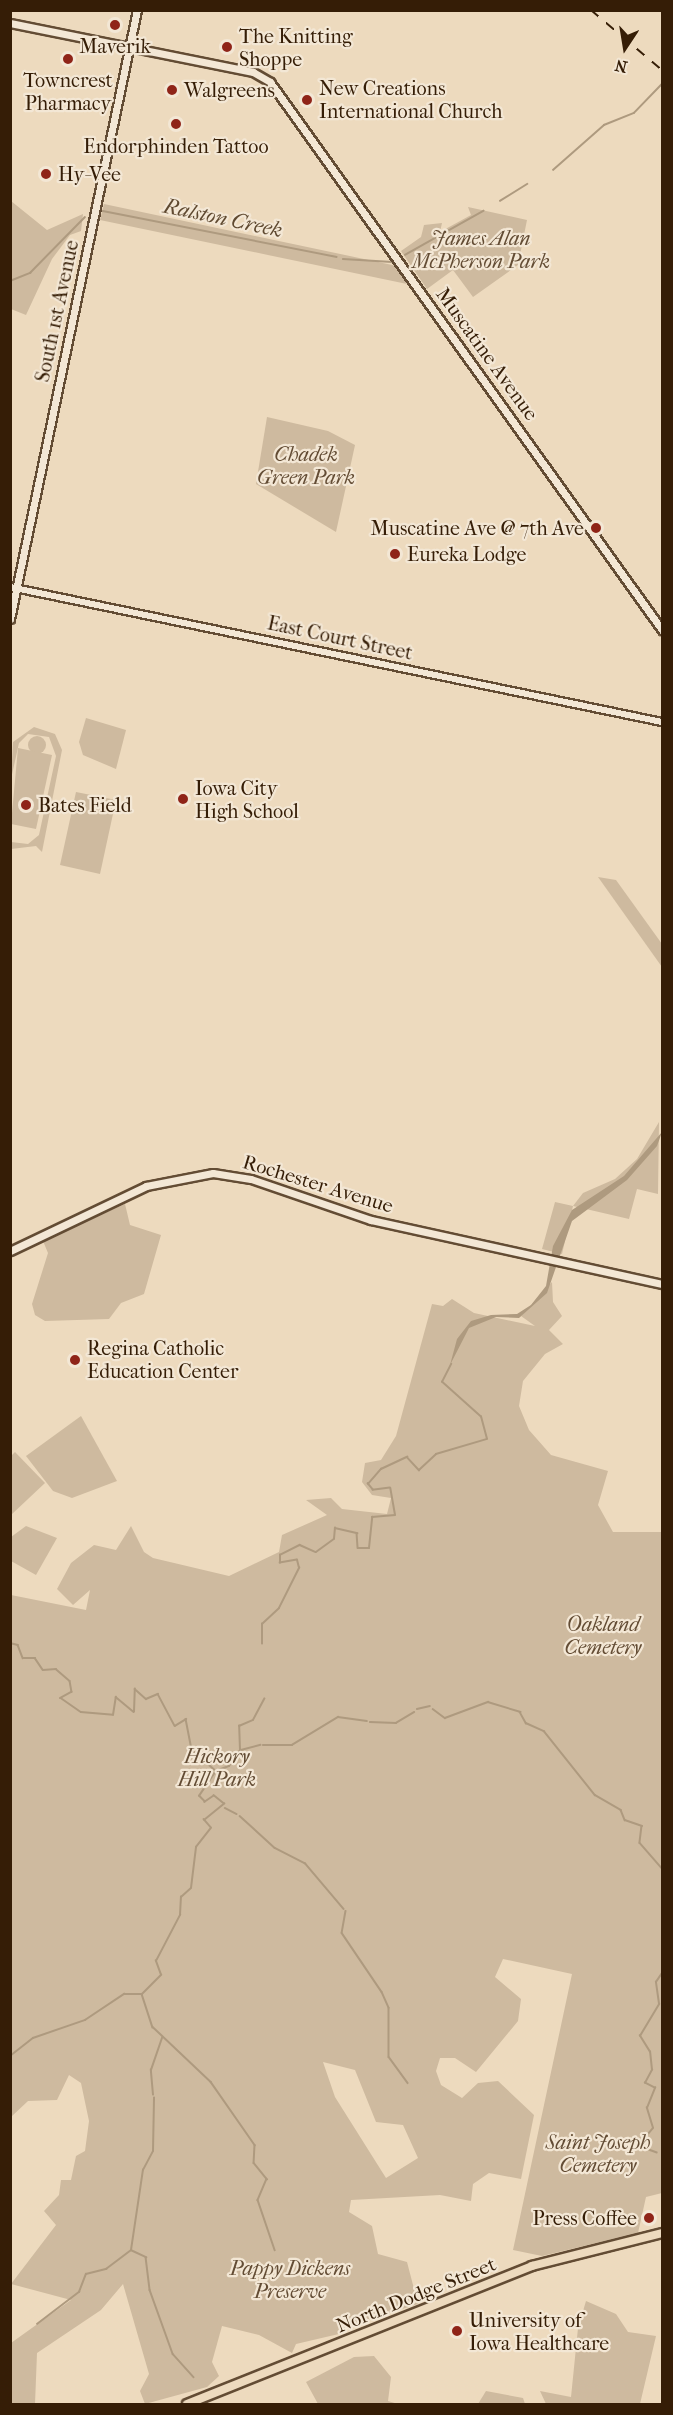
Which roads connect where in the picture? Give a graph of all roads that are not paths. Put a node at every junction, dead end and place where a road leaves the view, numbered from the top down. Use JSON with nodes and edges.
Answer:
{"nodes":[{"id":1,"x":137,"y":10,"type":"edge"},
{"id":2,"x":10,"y":23,"type":"edge"},
{"id":3,"x":130,"y":47,"type":"junction"},
{"id":4,"x":13,"y":588,"type":"edge"},
{"id":5,"x":10,"y":619,"type":"edge"},
{"id":6,"x":663,"y":630,"type":"edge"},
{"id":7,"x":663,"y":722,"type":"edge"},
{"id":8,"x":10,"y":1251,"type":"edge"},
{"id":9,"x":663,"y":1284,"type":"edge"},
{"id":10,"x":663,"y":2233,"type":"edge"},
{"id":11,"x":187,"y":2404,"type":"edge"}],
"edges":[{"from":1,"to":3,"type":"main road","name":"South 1st Avenue"},
{"from":2,"to":3,"type":"main road","name":"Muscatine Avenue"},
{"from":3,"to":4,"type":"main road","name":"South 1st Avenue"},
{"from":3,"to":6,"type":"main road","name":"Muscatine Avenue"},
{"from":4,"to":5,"type":"main road","name":"South 1st Avenue"},
{"from":4,"to":7,"type":"street","name":"East Court Street"},
{"from":8,"to":9,"type":"main road","name":"Rochester Avenue"},
{"from":10,"to":11,"type":"main road","name":"North Dodge Street"}]}
